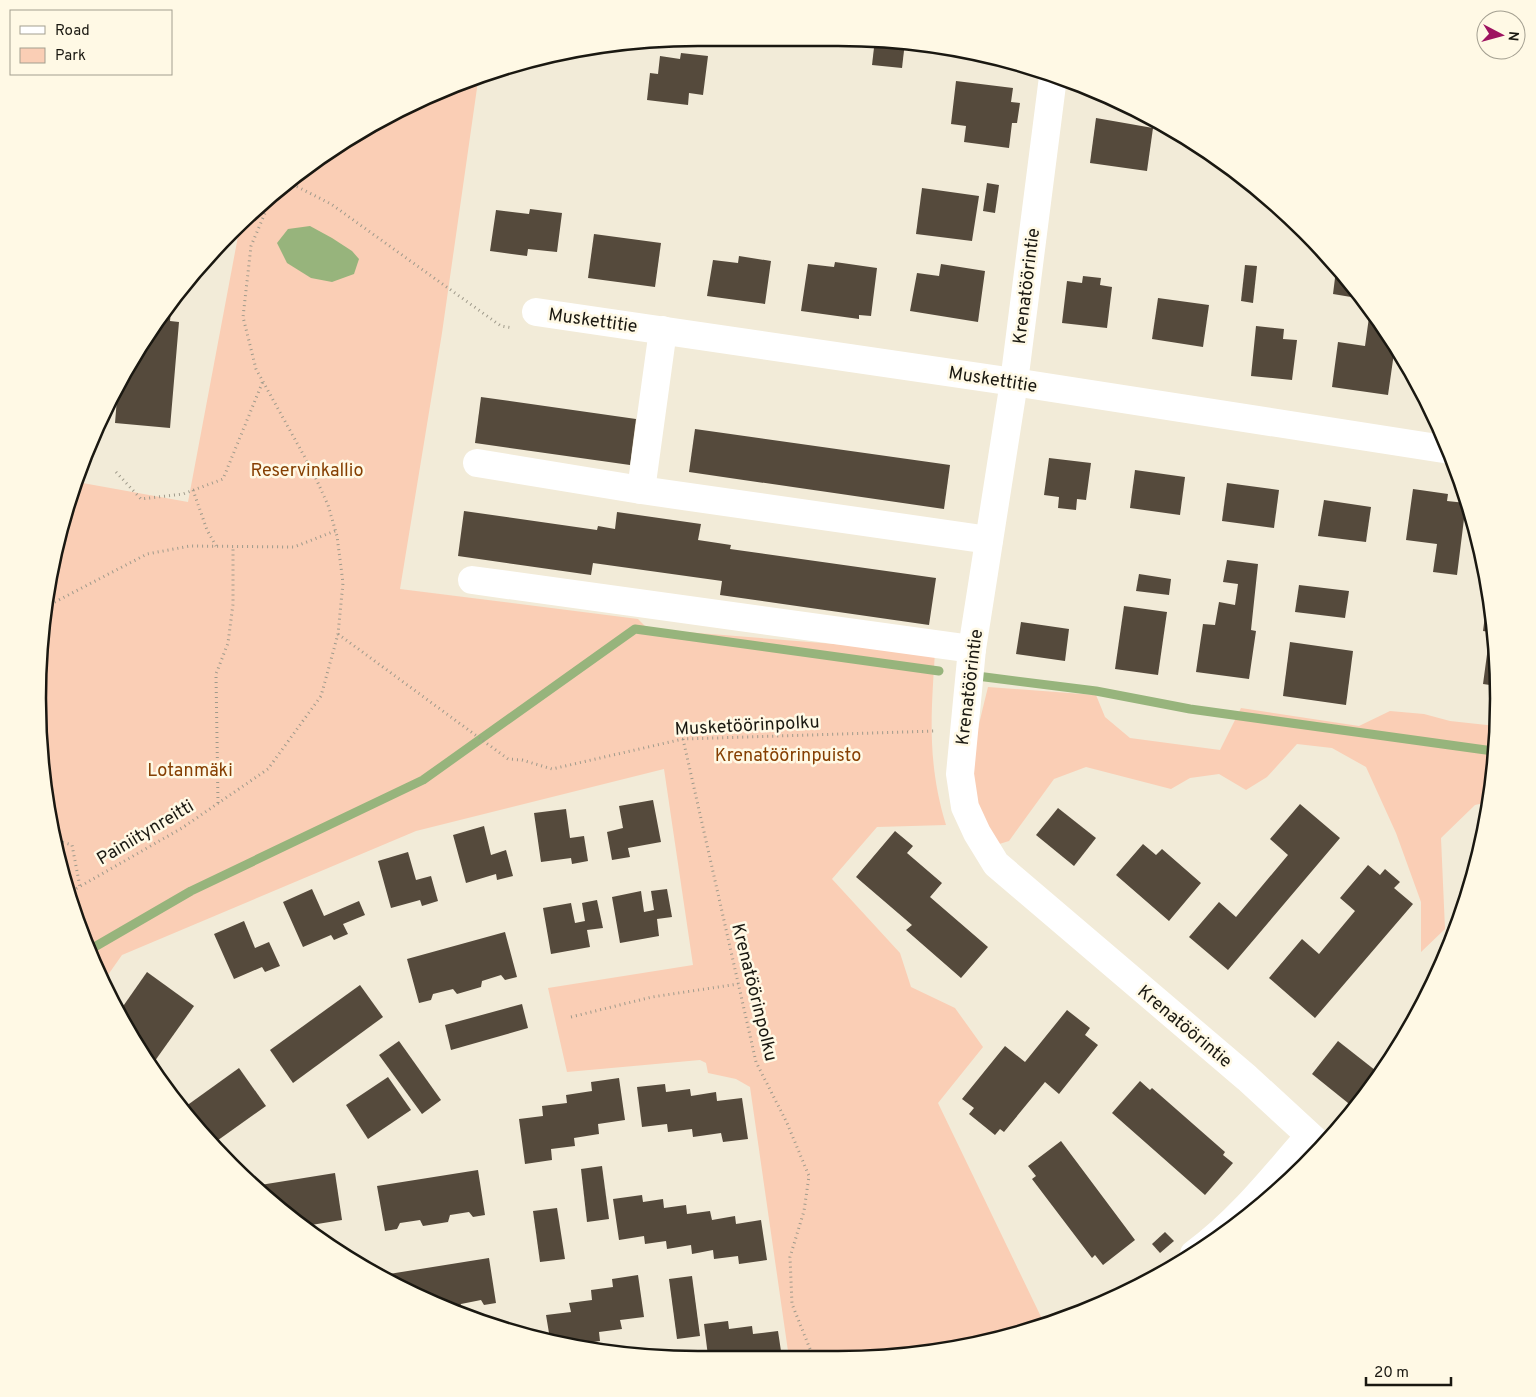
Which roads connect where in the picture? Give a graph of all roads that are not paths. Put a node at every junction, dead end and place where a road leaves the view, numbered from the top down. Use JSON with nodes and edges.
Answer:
{"nodes":[{"id":1,"x":1052,"y":83,"type":"edge"},
{"id":2,"x":536,"y":312,"type":"road end"},
{"id":3,"x":663,"y":330,"type":"junction"},
{"id":4,"x":1014,"y":382,"type":"junction"},
{"id":5,"x":1440,"y":448,"type":"edge"},
{"id":6,"x":477,"y":463,"type":"dead end"},
{"id":7,"x":641,"y":490,"type":"junction"},
{"id":8,"x":989,"y":540,"type":"junction"},
{"id":9,"x":472,"y":580,"type":"dead end"},
{"id":10,"x":972,"y":649,"type":"junction"},
{"id":11,"x":1315,"y":1141,"type":"edge"},
{"id":12,"x":1251,"y":1203,"type":"edge"}],
"edges":[{"from":1,"to":4,"type":"street","name":"Krenatöörintie"},
{"from":2,"to":3,"type":"street","name":"Muskettitie"},
{"from":3,"to":4,"type":"street","name":"Muskettitie"},
{"from":3,"to":7,"type":"street"},
{"from":4,"to":5,"type":"street","name":"Muskettitie"},
{"from":4,"to":8,"type":"street","name":"Krenatöörintie"},
{"from":6,"to":7,"type":"street"},
{"from":7,"to":8,"type":"street"},
{"from":8,"to":10,"type":"street","name":"Krenatöörintie"},
{"from":9,"to":10,"type":"street"},
{"from":10,"to":11,"type":"street","name":"Krenatöörintie"},
{"from":11,"to":12,"type":"street"}]}
